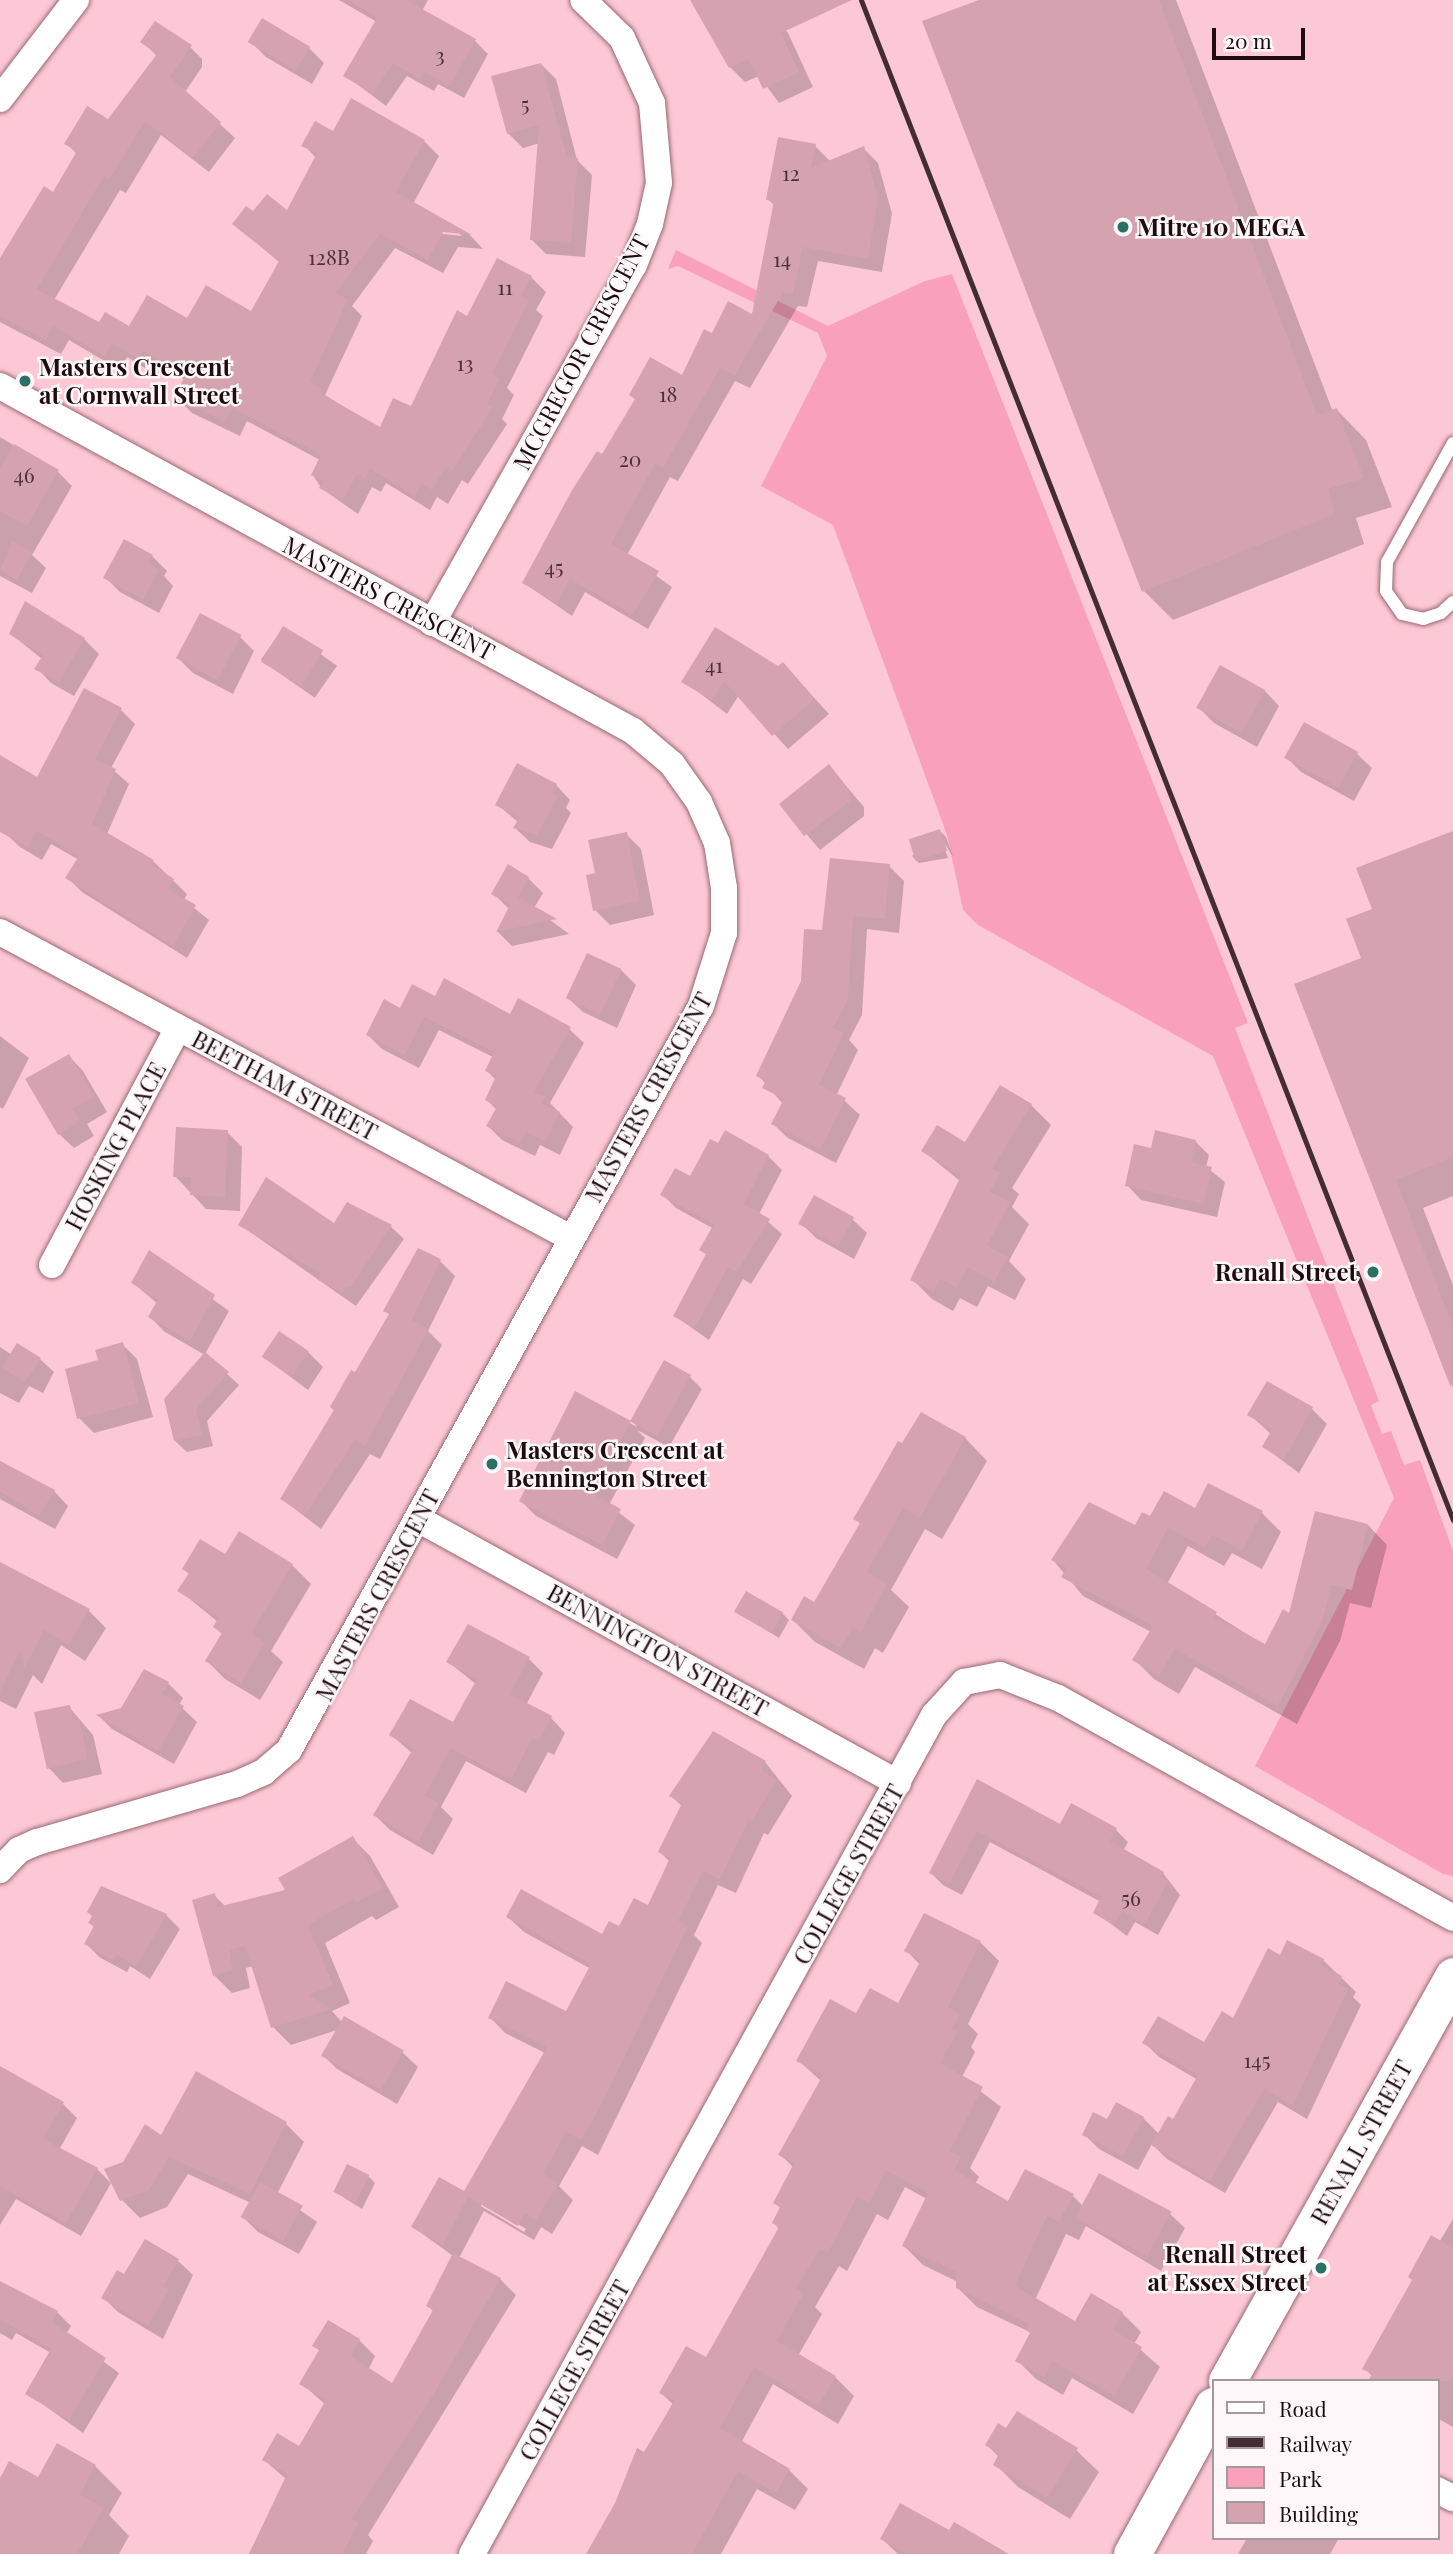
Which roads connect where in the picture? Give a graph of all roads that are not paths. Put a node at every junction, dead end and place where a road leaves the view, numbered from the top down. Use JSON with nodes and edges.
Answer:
{"nodes":[{"id":1,"x":76,"y":0,"type":"edge"},
{"id":2,"x":583,"y":0,"type":"edge"},
{"id":3,"x":0,"y":99,"type":"edge"},
{"id":4,"x":0,"y":386,"type":"edge"},
{"id":5,"x":1453,"y":443,"type":"edge"},
{"id":6,"x":1453,"y":603,"type":"edge"},
{"id":7,"x":432,"y":623,"type":"junction"},
{"id":8,"x":0,"y":932,"type":"edge"},
{"id":9,"x":178,"y":1028,"type":"junction"},
{"id":10,"x":572,"y":1238,"type":"junction"},
{"id":11,"x":51,"y":1265,"type":"dead end"},
{"id":12,"x":418,"y":1519,"type":"junction"},
{"id":13,"x":898,"y":1783,"type":"junction"},
{"id":14,"x":2,"y":1861,"type":"edge"},
{"id":15,"x":1453,"y":1918,"type":"edge"},
{"id":16,"x":1453,"y":1976,"type":"edge"},
{"id":17,"x":1231,"y":2379,"type":"edge"},
{"id":18,"x":1212,"y":2413,"type":"edge"},
{"id":19,"x":472,"y":2554,"type":"edge"},
{"id":20,"x":1132,"y":2554,"type":"edge"}],
"edges":[{"from":1,"to":3,"type":"street"},
{"from":2,"to":7,"type":"street","name":"MCGREGOR CRESCENT"},
{"from":4,"to":7,"type":"street","name":"MASTERS CRESCENT"},
{"from":5,"to":6,"type":"lane"},
{"from":7,"to":10,"type":"street","name":"MASTERS CRESCENT"},
{"from":8,"to":9,"type":"street","name":"BEETHAM STREET"},
{"from":9,"to":10,"type":"street","name":"BEETHAM STREET"},
{"from":9,"to":11,"type":"street","name":"HOSKING PLACE"},
{"from":10,"to":12,"type":"street","name":"MASTERS CRESCENT"},
{"from":12,"to":13,"type":"street","name":"BENNINGTON STREET"},
{"from":12,"to":14,"type":"street","name":"MASTERS CRESCENT"},
{"from":13,"to":15,"type":"street","name":"COLLEGE STREET"},
{"from":13,"to":19,"type":"street","name":"COLLEGE STREET"},
{"from":16,"to":17,"type":"street","name":"RENALL STREET"},
{"from":18,"to":20,"type":"street","name":"RENALL STREET"}]}
